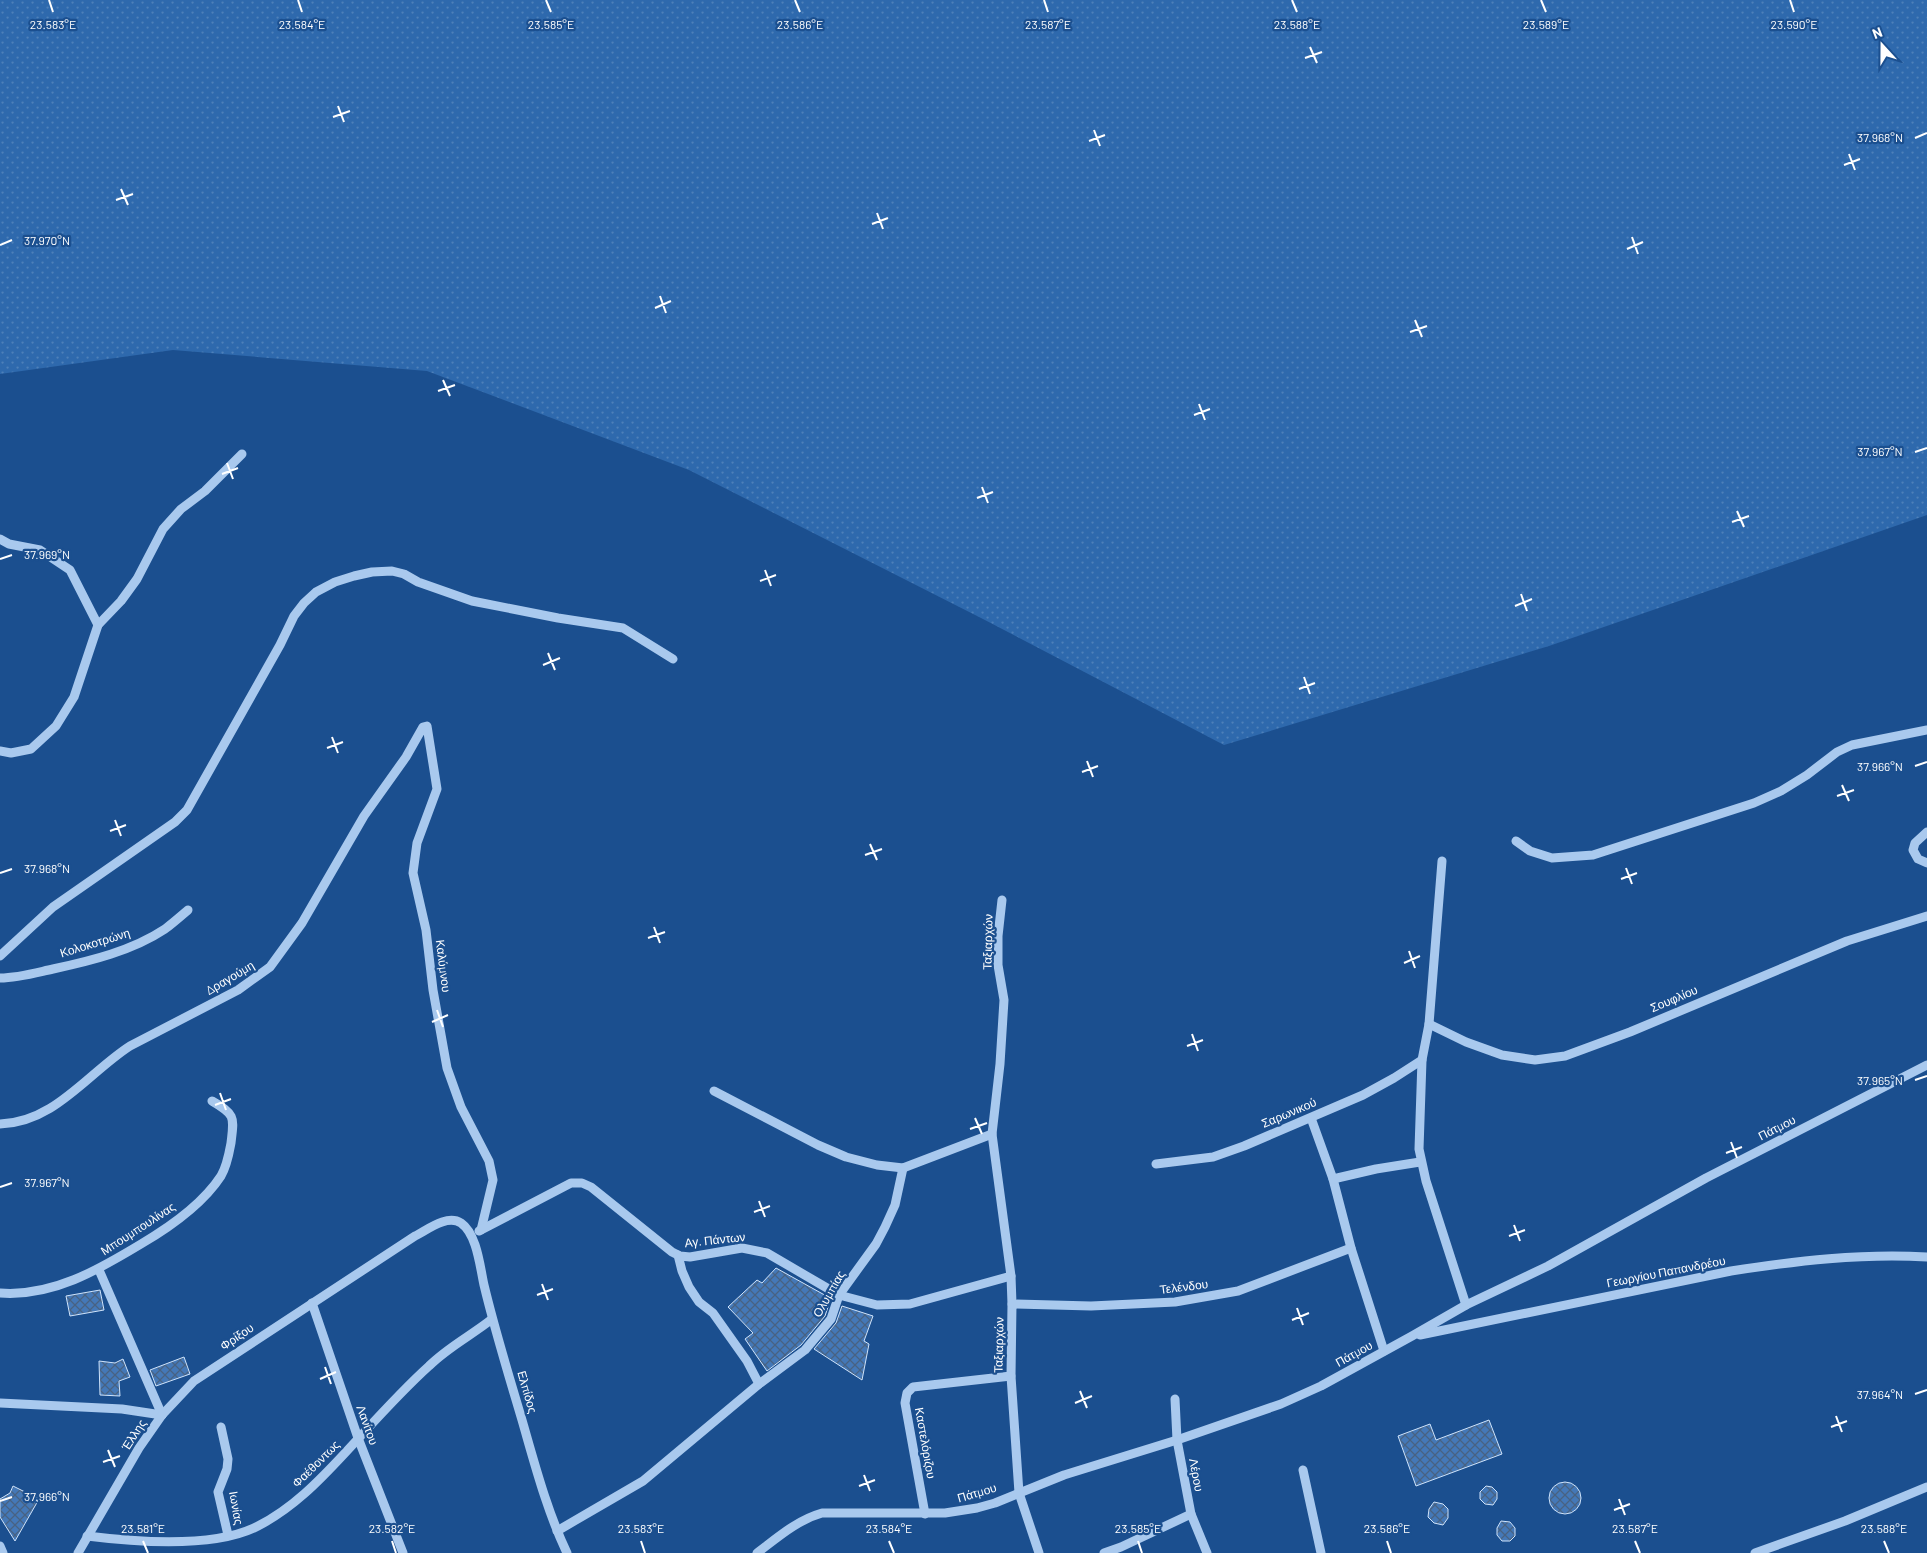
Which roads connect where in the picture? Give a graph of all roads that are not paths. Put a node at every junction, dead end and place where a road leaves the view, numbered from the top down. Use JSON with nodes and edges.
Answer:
{"nodes":[{"id":1,"x":242,"y":454,"type":"dead end"},
{"id":2,"x":0,"y":539,"type":"edge"},
{"id":3,"x":98,"y":625,"type":"junction"},
{"id":4,"x":673,"y":659,"type":"dead end"},
{"id":5,"x":1927,"y":730,"type":"edge"},
{"id":6,"x":412,"y":745,"type":"joint"},
{"id":7,"x":0,"y":751,"type":"edge"},
{"id":8,"x":1927,"y":832,"type":"edge"},
{"id":9,"x":1516,"y":841,"type":"dead end"},
{"id":10,"x":1442,"y":861,"type":"dead end"},
{"id":11,"x":1927,"y":863,"type":"edge"},
{"id":12,"x":1002,"y":900,"type":"dead end"},
{"id":13,"x":188,"y":910,"type":"dead end"},
{"id":14,"x":1927,"y":916,"type":"edge"},
{"id":15,"x":0,"y":956,"type":"edge"},
{"id":16,"x":0,"y":978,"type":"edge"},
{"id":17,"x":1429,"y":1024,"type":"junction"},
{"id":18,"x":1422,"y":1060,"type":"junction"},
{"id":19,"x":1927,"y":1065,"type":"edge"},
{"id":20,"x":714,"y":1091,"type":"dead end"},
{"id":21,"x":212,"y":1101,"type":"dead end"},
{"id":22,"x":1311,"y":1118,"type":"junction"},
{"id":23,"x":0,"y":1124,"type":"edge"},
{"id":24,"x":992,"y":1134,"type":"junction"},
{"id":25,"x":1420,"y":1162,"type":"junction"},
{"id":26,"x":1156,"y":1164,"type":"dead end"},
{"id":27,"x":903,"y":1168,"type":"junction"},
{"id":28,"x":1333,"y":1179,"type":"junction"},
{"id":29,"x":481,"y":1230,"type":"junction"},
{"id":30,"x":472,"y":1235,"type":"junction"},
{"id":31,"x":1351,"y":1248,"type":"junction"},
{"id":32,"x":678,"y":1255,"type":"junction"},
{"id":33,"x":1927,"y":1257,"type":"edge"},
{"id":34,"x":99,"y":1270,"type":"junction"},
{"id":35,"x":1010,"y":1276,"type":"junction"},
{"id":36,"x":0,"y":1293,"type":"edge"},
{"id":37,"x":839,"y":1296,"type":"junction"},
{"id":38,"x":312,"y":1303,"type":"junction"},
{"id":39,"x":1012,"y":1304,"type":"junction"},
{"id":40,"x":1466,"y":1305,"type":"junction"},
{"id":41,"x":492,"y":1319,"type":"junction"},
{"id":42,"x":1412,"y":1336,"type":"junction"},
{"id":43,"x":1384,"y":1351,"type":"junction"},
{"id":44,"x":1011,"y":1376,"type":"junction"},
{"id":45,"x":759,"y":1384,"type":"junction"},
{"id":46,"x":1175,"y":1399,"type":"dead end"},
{"id":47,"x":0,"y":1403,"type":"edge"},
{"id":48,"x":162,"y":1415,"type":"junction"},
{"id":49,"x":221,"y":1427,"type":"dead end"},
{"id":50,"x":358,"y":1438,"type":"junction"},
{"id":51,"x":1177,"y":1440,"type":"junction"},
{"id":52,"x":1302,"y":1470,"type":"dead end"},
{"id":53,"x":1927,"y":1487,"type":"edge"},
{"id":54,"x":1019,"y":1493,"type":"junction"},
{"id":55,"x":925,"y":1514,"type":"junction"},
{"id":56,"x":1191,"y":1514,"type":"junction"},
{"id":57,"x":557,"y":1532,"type":"junction"},
{"id":58,"x":87,"y":1536,"type":"junction"},
{"id":59,"x":228,"y":1536,"type":"junction"},
{"id":60,"x":0,"y":1546,"type":"edge"},
{"id":61,"x":3,"y":1553,"type":"edge"},
{"id":62,"x":78,"y":1553,"type":"edge"},
{"id":63,"x":403,"y":1553,"type":"edge"},
{"id":64,"x":567,"y":1553,"type":"edge"},
{"id":65,"x":757,"y":1553,"type":"edge"},
{"id":66,"x":1039,"y":1553,"type":"edge"},
{"id":67,"x":1104,"y":1553,"type":"edge"},
{"id":68,"x":1208,"y":1553,"type":"edge"},
{"id":69,"x":1321,"y":1553,"type":"edge"},
{"id":70,"x":1755,"y":1553,"type":"edge"}],
"edges":[{"from":1,"to":3,"type":"street"},
{"from":2,"to":3,"type":"street"},
{"from":3,"to":7,"type":"street"},
{"from":4,"to":15,"type":"street"},
{"from":5,"to":9,"type":"street"},
{"from":6,"to":23,"type":"street","name":"Δραγούμη"},
{"from":6,"to":29,"type":"street","name":"Καλύμνου"},
{"from":8,"to":11,"type":"street"},
{"from":10,"to":17,"type":"street"},
{"from":12,"to":24,"type":"street","name":"Ταξιαρχών"},
{"from":13,"to":16,"type":"street","name":"Κολοκοτρώνη"},
{"from":14,"to":17,"type":"street","name":"Σουφλίου"},
{"from":17,"to":18,"type":"street"},
{"from":18,"to":22,"type":"street","name":"Σαρωνικού"},
{"from":18,"to":25,"type":"street"},
{"from":19,"to":40,"type":"street","name":"Πάτμου"},
{"from":20,"to":27,"type":"street"},
{"from":21,"to":34,"type":"street","name":"Μπουμπουλίνας"},
{"from":22,"to":26,"type":"street","name":"Σαρωνικού"},
{"from":22,"to":28,"type":"street"},
{"from":24,"to":27,"type":"street"},
{"from":24,"to":35,"type":"street","name":"Ταξιαρχών"},
{"from":25,"to":28,"type":"street"},
{"from":25,"to":40,"type":"street"},
{"from":27,"to":37,"type":"street","name":"Ολυμπίας"},
{"from":28,"to":31,"type":"street"},
{"from":29,"to":30,"type":"street","name":"Αγ. Πάντων"},
{"from":29,"to":32,"type":"street","name":"Αγ. Πάντων"},
{"from":30,"to":38,"type":"street","name":"Φρίξου"},
{"from":30,"to":41,"type":"street","name":"Ελπίδος"},
{"from":31,"to":39,"type":"street","name":"Τελένδου"},
{"from":31,"to":43,"type":"street"},
{"from":32,"to":37,"type":"street","name":"Αγ. Πάντων"},
{"from":32,"to":45,"type":"street"},
{"from":33,"to":42,"type":"street","name":"Γεωργίου Παπανδρέου"},
{"from":34,"to":36,"type":"street","name":"Μπουμπουλίνας"},
{"from":34,"to":48,"type":"street","name":"Έλλης"},
{"from":35,"to":37,"type":"street","name":"Αγ. Πάντων"},
{"from":35,"to":39,"type":"street","name":"Ταξιαρχών"},
{"from":37,"to":45,"type":"street","name":"Ολυμπίας"},
{"from":38,"to":48,"type":"street","name":"Φρίξου"},
{"from":38,"to":50,"type":"street","name":"Λανίτου"},
{"from":39,"to":44,"type":"street","name":"Ταξιαρχών"},
{"from":40,"to":42,"type":"street","name":"Πάτμου"},
{"from":41,"to":50,"type":"street","name":"Φαέθοντως"},
{"from":41,"to":57,"type":"street","name":"Ελπίδος"},
{"from":42,"to":43,"type":"street","name":"Πάτμου"},
{"from":43,"to":51,"type":"street","name":"Πάτμου"},
{"from":44,"to":54,"type":"street","name":"Ταξιαρχών"},
{"from":44,"to":55,"type":"street","name":"Καστελόριζου"},
{"from":45,"to":57,"type":"street","name":"Ολυμπίας"},
{"from":46,"to":51,"type":"street","name":"Λέρου"},
{"from":47,"to":48,"type":"street"},
{"from":48,"to":58,"type":"street","name":"Έλλης"},
{"from":49,"to":59,"type":"street","name":"Ιωνίας"},
{"from":50,"to":59,"type":"street","name":"Φαέθοντως"},
{"from":50,"to":63,"type":"street","name":"Λανίτου"},
{"from":51,"to":54,"type":"street","name":"Πάτμου"},
{"from":51,"to":56,"type":"street","name":"Λέρου"},
{"from":52,"to":69,"type":"street"},
{"from":53,"to":70,"type":"street"},
{"from":54,"to":55,"type":"street","name":"Πάτμου"},
{"from":54,"to":66,"type":"street","name":"Ταξιαρχών"},
{"from":55,"to":65,"type":"street","name":"Πάτμου"},
{"from":56,"to":67,"type":"street"},
{"from":56,"to":68,"type":"street","name":"Λέρου"},
{"from":57,"to":64,"type":"street","name":"Ελπίδος"},
{"from":58,"to":59,"type":"street","name":"Φαέθοντως"},
{"from":58,"to":62,"type":"street","name":"Έλλης"},
{"from":60,"to":61,"type":"street"}]}
